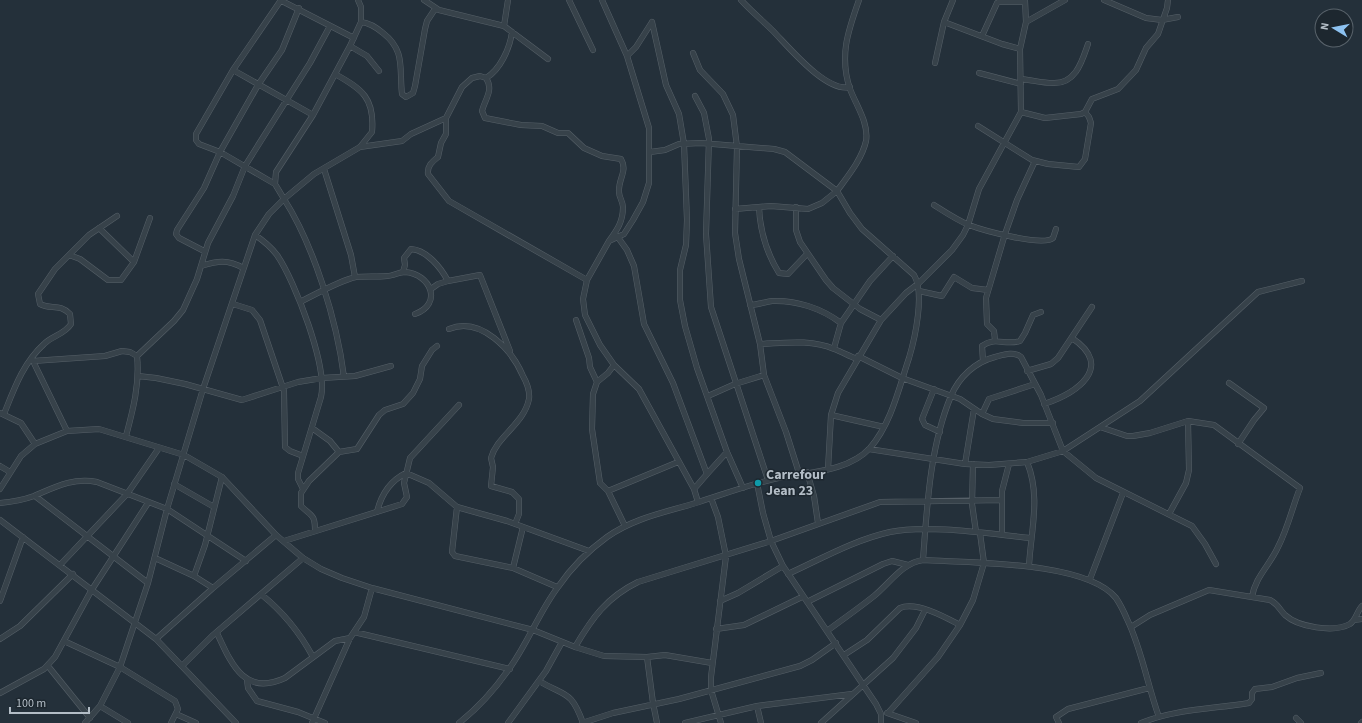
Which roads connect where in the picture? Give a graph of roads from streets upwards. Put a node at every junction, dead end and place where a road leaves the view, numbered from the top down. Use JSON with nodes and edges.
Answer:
{"nodes":[{"id":1,"x":281,"y":0,"type":"edge"},
{"id":2,"x":358,"y":0,"type":"edge"},
{"id":3,"x":424,"y":0,"type":"edge"},
{"id":4,"x":508,"y":0,"type":"edge"},
{"id":5,"x":569,"y":0,"type":"edge"},
{"id":6,"x":602,"y":0,"type":"edge"},
{"id":7,"x":741,"y":0,"type":"edge"},
{"id":8,"x":859,"y":0,"type":"edge"},
{"id":9,"x":953,"y":0,"type":"edge"},
{"id":10,"x":1065,"y":0,"type":"edge"},
{"id":11,"x":1104,"y":0,"type":"edge"},
{"id":12,"x":1168,"y":0,"type":"edge"},
{"id":13,"x":1025,"y":1,"type":"edge"},
{"id":14,"x":431,"y":2,"type":"edge"},
{"id":15,"x":298,"y":8,"type":"junction"},
{"id":16,"x":435,"y":9,"type":"junction"},
{"id":17,"x":1178,"y":18,"type":"dead end"},
{"id":18,"x":1162,"y":20,"type":"junction"},
{"id":19,"x":361,"y":22,"type":"junction"},
{"id":20,"x":944,"y":22,"type":"junction"},
{"id":21,"x":1026,"y":22,"type":"junction"},
{"id":22,"x":330,"y":26,"type":"junction"},
{"id":23,"x":504,"y":26,"type":"junction"},
{"id":24,"x":512,"y":32,"type":"junction"},
{"id":25,"x":982,"y":36,"type":"junction"},
{"id":26,"x":354,"y":38,"type":"junction"},
{"id":27,"x":1088,"y":44,"type":"dead end"},
{"id":28,"x":350,"y":46,"type":"junction"},
{"id":29,"x":1020,"y":49,"type":"junction"},
{"id":30,"x":593,"y":50,"type":"dead end"},
{"id":31,"x":693,"y":53,"type":"dead end"},
{"id":32,"x":627,"y":56,"type":"junction"},
{"id":33,"x":548,"y":59,"type":"dead end"},
{"id":34,"x":935,"y":64,"type":"dead end"},
{"id":35,"x":233,"y":70,"type":"junction"},
{"id":36,"x":379,"y":71,"type":"dead end"},
{"id":37,"x":979,"y":73,"type":"dead end"},
{"id":38,"x":335,"y":74,"type":"junction"},
{"id":39,"x":486,"y":78,"type":"junction"},
{"id":40,"x":1021,"y":82,"type":"junction"},
{"id":41,"x":258,"y":85,"type":"junction"},
{"id":42,"x":850,"y":87,"type":"junction"},
{"id":43,"x":695,"y":96,"type":"dead end"},
{"id":44,"x":286,"y":99,"type":"junction"},
{"id":45,"x":1021,"y":112,"type":"junction"},
{"id":46,"x":1084,"y":112,"type":"junction"},
{"id":47,"x":313,"y":115,"type":"junction"},
{"id":48,"x":446,"y":118,"type":"junction"},
{"id":49,"x":978,"y":126,"type":"dead end"},
{"id":50,"x":1005,"y":143,"type":"junction"},
{"id":51,"x":684,"y":144,"type":"junction"},
{"id":52,"x":709,"y":144,"type":"junction"},
{"id":53,"x":360,"y":147,"type":"junction"},
{"id":54,"x":736,"y":147,"type":"junction"},
{"id":55,"x":220,"y":152,"type":"junction"},
{"id":56,"x":650,"y":152,"type":"junction"},
{"id":57,"x":1035,"y":161,"type":"junction"},
{"id":58,"x":245,"y":166,"type":"junction"},
{"id":59,"x":324,"y":169,"type":"junction"},
{"id":60,"x":275,"y":184,"type":"junction"},
{"id":61,"x":837,"y":191,"type":"junction"},
{"id":62,"x":284,"y":199,"type":"junction"},
{"id":63,"x":934,"y":205,"type":"dead end"},
{"id":64,"x":759,"y":207,"type":"junction"},
{"id":65,"x":796,"y":207,"type":"junction"},
{"id":66,"x":735,"y":210,"type":"junction"},
{"id":67,"x":117,"y":216,"type":"dead end"},
{"id":68,"x":150,"y":218,"type":"dead end"},
{"id":69,"x":968,"y":225,"type":"junction"},
{"id":70,"x":99,"y":228,"type":"junction"},
{"id":71,"x":1056,"y":229,"type":"dead end"},
{"id":72,"x":1005,"y":234,"type":"junction"},
{"id":73,"x":255,"y":235,"type":"junction"},
{"id":74,"x":617,"y":236,"type":"junction"},
{"id":75,"x":609,"y":241,"type":"junction"},
{"id":76,"x":204,"y":251,"type":"junction"},
{"id":77,"x":807,"y":254,"type":"junction"},
{"id":78,"x":69,"y":255,"type":"junction"},
{"id":79,"x":893,"y":256,"type":"junction"},
{"id":80,"x":134,"y":262,"type":"junction"},
{"id":81,"x":201,"y":266,"type":"junction"},
{"id":82,"x":243,"y":268,"type":"junction"},
{"id":83,"x":403,"y":272,"type":"junction"},
{"id":84,"x":355,"y":277,"type":"junction"},
{"id":85,"x":587,"y":280,"type":"junction"},
{"id":86,"x":448,"y":281,"type":"junction"},
{"id":87,"x":1302,"y":282,"type":"dead end"},
{"id":88,"x":918,"y":283,"type":"junction"},
{"id":89,"x":431,"y":289,"type":"junction"},
{"id":90,"x":324,"y":290,"type":"junction"},
{"id":91,"x":988,"y":290,"type":"junction"},
{"id":92,"x":919,"y":291,"type":"junction"},
{"id":93,"x":300,"y":302,"type":"junction"},
{"id":94,"x":232,"y":304,"type":"junction"},
{"id":95,"x":750,"y":305,"type":"junction"},
{"id":96,"x":854,"y":305,"type":"junction"},
{"id":97,"x":1092,"y":307,"type":"dead end"},
{"id":98,"x":1041,"y":312,"type":"dead end"},
{"id":99,"x":415,"y":314,"type":"dead end"},
{"id":100,"x":576,"y":320,"type":"dead end"},
{"id":101,"x":881,"y":320,"type":"junction"},
{"id":102,"x":841,"y":323,"type":"junction"},
{"id":103,"x":450,"y":329,"type":"dead end"},
{"id":104,"x":1072,"y":338,"type":"junction"},
{"id":105,"x":995,"y":340,"type":"junction"},
{"id":106,"x":760,"y":344,"type":"junction"},
{"id":107,"x":437,"y":346,"type":"dead end"},
{"id":108,"x":834,"y":348,"type":"junction"},
{"id":109,"x":510,"y":352,"type":"junction"},
{"id":110,"x":137,"y":356,"type":"junction"},
{"id":111,"x":858,"y":358,"type":"junction"},
{"id":112,"x":32,"y":360,"type":"junction"},
{"id":113,"x":983,"y":360,"type":"junction"},
{"id":114,"x":614,"y":365,"type":"junction"},
{"id":115,"x":391,"y":366,"type":"dead end"},
{"id":116,"x":1027,"y":371,"type":"junction"},
{"id":117,"x":764,"y":375,"type":"junction"},
{"id":118,"x":138,"y":376,"type":"junction"},
{"id":119,"x":344,"y":377,"type":"junction"},
{"id":120,"x":322,"y":378,"type":"junction"},
{"id":121,"x":902,"y":378,"type":"junction"},
{"id":122,"x":597,"y":382,"type":"junction"},
{"id":123,"x":1229,"y":383,"type":"dead end"},
{"id":124,"x":735,"y":384,"type":"junction"},
{"id":125,"x":1035,"y":384,"type":"junction"},
{"id":126,"x":283,"y":387,"type":"junction"},
{"id":127,"x":203,"y":389,"type":"junction"},
{"id":128,"x":934,"y":389,"type":"junction"},
{"id":129,"x":951,"y":395,"type":"junction"},
{"id":130,"x":708,"y":396,"type":"junction"},
{"id":131,"x":1044,"y":404,"type":"junction"},
{"id":132,"x":459,"y":406,"type":"dead end"},
{"id":133,"x":974,"y":409,"type":"junction"},
{"id":134,"x":2,"y":414,"type":"edge"},
{"id":135,"x":982,"y":414,"type":"junction"},
{"id":136,"x":831,"y":415,"type":"junction"},
{"id":137,"x":1188,"y":421,"type":"junction"},
{"id":138,"x":1052,"y":423,"type":"junction"},
{"id":139,"x":1100,"y":426,"type":"junction"},
{"id":140,"x":884,"y":427,"type":"junction"},
{"id":141,"x":312,"y":428,"type":"junction"},
{"id":142,"x":67,"y":431,"type":"junction"},
{"id":143,"x":940,"y":432,"type":"junction"},
{"id":144,"x":126,"y":436,"type":"junction"},
{"id":145,"x":35,"y":444,"type":"junction"},
{"id":146,"x":1238,"y":444,"type":"junction"},
{"id":147,"x":159,"y":448,"type":"junction"},
{"id":148,"x":869,"y":449,"type":"junction"},
{"id":149,"x":1062,"y":451,"type":"junction"},
{"id":150,"x":339,"y":452,"type":"junction"},
{"id":151,"x":727,"y":452,"type":"junction"},
{"id":152,"x":184,"y":455,"type":"junction"},
{"id":153,"x":303,"y":456,"type":"junction"},
{"id":154,"x":934,"y":460,"type":"junction"},
{"id":155,"x":678,"y":462,"type":"junction"},
{"id":156,"x":1027,"y":462,"type":"junction"},
{"id":157,"x":965,"y":464,"type":"junction"},
{"id":158,"x":972,"y":464,"type":"junction"},
{"id":159,"x":1009,"y":464,"type":"junction"},
{"id":160,"x":0,"y":466,"type":"edge"},
{"id":161,"x":828,"y":469,"type":"junction"},
{"id":162,"x":10,"y":472,"type":"junction"},
{"id":163,"x":807,"y":472,"type":"junction"},
{"id":164,"x":406,"y":473,"type":"junction"},
{"id":165,"x":707,"y":474,"type":"junction"},
{"id":166,"x":799,"y":474,"type":"junction"},
{"id":167,"x":222,"y":477,"type":"junction"},
{"id":168,"x":768,"y":480,"type":"junction"},
{"id":169,"x":757,"y":483,"type":"junction"},
{"id":170,"x":174,"y":484,"type":"junction"},
{"id":171,"x":742,"y":488,"type":"junction"},
{"id":172,"x":0,"y":489,"type":"edge"},
{"id":173,"x":303,"y":489,"type":"junction"},
{"id":174,"x":694,"y":490,"type":"junction"},
{"id":175,"x":608,"y":491,"type":"junction"},
{"id":176,"x":1124,"y":493,"type":"junction"},
{"id":177,"x":127,"y":494,"type":"junction"},
{"id":178,"x":35,"y":496,"type":"junction"},
{"id":179,"x":711,"y":498,"type":"junction"},
{"id":180,"x":972,"y":500,"type":"junction"},
{"id":181,"x":1002,"y":500,"type":"junction"},
{"id":182,"x":928,"y":501,"type":"junction"},
{"id":183,"x":148,"y":502,"type":"junction"},
{"id":184,"x":698,"y":502,"type":"junction"},
{"id":185,"x":0,"y":504,"type":"edge"},
{"id":186,"x":214,"y":507,"type":"junction"},
{"id":187,"x":457,"y":507,"type":"junction"},
{"id":188,"x":167,"y":509,"type":"junction"},
{"id":189,"x":377,"y":512,"type":"junction"},
{"id":190,"x":1169,"y":514,"type":"junction"},
{"id":191,"x":0,"y":520,"type":"edge"},
{"id":192,"x":818,"y":523,"type":"junction"},
{"id":193,"x":515,"y":524,"type":"junction"},
{"id":194,"x":625,"y":526,"type":"junction"},
{"id":195,"x":523,"y":527,"type":"junction"},
{"id":196,"x":925,"y":529,"type":"junction"},
{"id":197,"x":315,"y":531,"type":"junction"},
{"id":198,"x":978,"y":533,"type":"junction"},
{"id":199,"x":88,"y":535,"type":"junction"},
{"id":200,"x":207,"y":535,"type":"junction"},
{"id":201,"x":276,"y":535,"type":"junction"},
{"id":202,"x":1002,"y":535,"type":"junction"},
{"id":203,"x":23,"y":537,"type":"junction"},
{"id":204,"x":1031,"y":538,"type":"junction"},
{"id":205,"x":284,"y":541,"type":"junction"},
{"id":206,"x":771,"y":541,"type":"junction"},
{"id":207,"x":589,"y":552,"type":"junction"},
{"id":208,"x":726,"y":556,"type":"junction"},
{"id":209,"x":113,"y":557,"type":"junction"},
{"id":210,"x":155,"y":558,"type":"junction"},
{"id":211,"x":303,"y":558,"type":"junction"},
{"id":212,"x":924,"y":560,"type":"junction"},
{"id":213,"x":246,"y":561,"type":"junction"},
{"id":214,"x":984,"y":563,"type":"junction"},
{"id":215,"x":1216,"y":564,"type":"dead end"},
{"id":216,"x":60,"y":565,"type":"junction"},
{"id":217,"x":908,"y":565,"type":"junction"},
{"id":218,"x":783,"y":566,"type":"junction"},
{"id":219,"x":1029,"y":566,"type":"junction"},
{"id":220,"x":513,"y":568,"type":"junction"},
{"id":221,"x":73,"y":574,"type":"junction"},
{"id":222,"x":788,"y":574,"type":"junction"},
{"id":223,"x":194,"y":576,"type":"junction"},
{"id":224,"x":1090,"y":579,"type":"junction"},
{"id":225,"x":148,"y":583,"type":"junction"},
{"id":226,"x":557,"y":587,"type":"junction"},
{"id":227,"x":213,"y":588,"type":"junction"},
{"id":228,"x":372,"y":588,"type":"junction"},
{"id":229,"x":91,"y":591,"type":"junction"},
{"id":230,"x":262,"y":595,"type":"junction"},
{"id":231,"x":802,"y":596,"type":"junction"},
{"id":232,"x":1252,"y":597,"type":"junction"},
{"id":233,"x":0,"y":601,"type":"edge"},
{"id":234,"x":720,"y":601,"type":"junction"},
{"id":235,"x":807,"y":602,"type":"junction"},
{"id":236,"x":1362,"y":606,"type":"edge"},
{"id":237,"x":925,"y":610,"type":"junction"},
{"id":238,"x":1362,"y":619,"type":"edge"},
{"id":239,"x":1354,"y":620,"type":"junction"},
{"id":240,"x":135,"y":624,"type":"junction"},
{"id":241,"x":960,"y":625,"type":"junction"},
{"id":242,"x":1131,"y":627,"type":"junction"},
{"id":243,"x":716,"y":629,"type":"junction"},
{"id":244,"x":533,"y":630,"type":"junction"},
{"id":245,"x":827,"y":631,"type":"junction"},
{"id":246,"x":354,"y":632,"type":"junction"},
{"id":247,"x":217,"y":633,"type":"junction"},
{"id":248,"x":0,"y":638,"type":"edge"},
{"id":249,"x":350,"y":638,"type":"junction"},
{"id":250,"x":156,"y":639,"type":"junction"},
{"id":251,"x":64,"y":642,"type":"junction"},
{"id":252,"x":562,"y":642,"type":"junction"},
{"id":253,"x":836,"y":643,"type":"junction"},
{"id":254,"x":575,"y":647,"type":"junction"},
{"id":255,"x":844,"y":655,"type":"junction"},
{"id":256,"x":313,"y":657,"type":"junction"},
{"id":257,"x":648,"y":657,"type":"junction"},
{"id":258,"x":712,"y":662,"type":"junction"},
{"id":259,"x":48,"y":666,"type":"junction"},
{"id":260,"x":182,"y":666,"type":"junction"},
{"id":261,"x":120,"y":667,"type":"junction"},
{"id":262,"x":510,"y":669,"type":"junction"},
{"id":263,"x":1321,"y":673,"type":"dead end"},
{"id":264,"x":247,"y":680,"type":"junction"},
{"id":265,"x":539,"y":681,"type":"junction"},
{"id":266,"x":864,"y":684,"type":"junction"},
{"id":267,"x":1149,"y":688,"type":"junction"},
{"id":268,"x":711,"y":690,"type":"junction"},
{"id":269,"x":0,"y":693,"type":"edge"},
{"id":270,"x":852,"y":694,"type":"junction"},
{"id":271,"x":653,"y":704,"type":"junction"},
{"id":272,"x":100,"y":706,"type":"junction"},
{"id":273,"x":757,"y":706,"type":"junction"},
{"id":274,"x":719,"y":713,"type":"junction"},
{"id":275,"x":888,"y":713,"type":"junction"},
{"id":276,"x":176,"y":714,"type":"junction"},
{"id":277,"x":881,"y":714,"type":"junction"},
{"id":278,"x":1159,"y":716,"type":"junction"},
{"id":279,"x":90,"y":718,"type":"junction"},
{"id":280,"x":314,"y":718,"type":"junction"},
{"id":281,"x":1296,"y":718,"type":"dead end"},
{"id":282,"x":85,"y":723,"type":"edge"},
{"id":283,"x":128,"y":723,"type":"edge"},
{"id":284,"x":171,"y":723,"type":"edge"},
{"id":285,"x":196,"y":723,"type":"edge"},
{"id":286,"x":236,"y":723,"type":"edge"},
{"id":287,"x":312,"y":723,"type":"edge"},
{"id":288,"x":324,"y":723,"type":"edge"},
{"id":289,"x":459,"y":723,"type":"edge"},
{"id":290,"x":508,"y":723,"type":"edge"},
{"id":291,"x":583,"y":723,"type":"edge"},
{"id":292,"x":657,"y":723,"type":"edge"},
{"id":293,"x":685,"y":723,"type":"edge"},
{"id":294,"x":721,"y":723,"type":"edge"},
{"id":295,"x":761,"y":723,"type":"edge"},
{"id":296,"x":821,"y":723,"type":"edge"},
{"id":297,"x":881,"y":723,"type":"edge"},
{"id":298,"x":916,"y":723,"type":"edge"},
{"id":299,"x":1059,"y":723,"type":"edge"},
{"id":300,"x":1141,"y":723,"type":"edge"},
{"id":301,"x":1301,"y":723,"type":"edge"}],
"edges":[{"from":1,"to":15,"type":"street"},
{"from":1,"to":35,"type":"street"},
{"from":2,"to":19,"type":"street"},
{"from":3,"to":14,"type":"street"},
{"from":4,"to":23,"type":"street"},
{"from":5,"to":30,"type":"street"},
{"from":6,"to":32,"type":"street"},
{"from":7,"to":42,"type":"street"},
{"from":8,"to":42,"type":"street"},
{"from":9,"to":20,"type":"street"},
{"from":10,"to":21,"type":"street"},
{"from":11,"to":18,"type":"street"},
{"from":12,"to":18,"type":"street"},
{"from":13,"to":21,"type":"street"},
{"from":13,"to":25,"type":"street"},
{"from":14,"to":16,"type":"street"},
{"from":15,"to":22,"type":"street"},
{"from":15,"to":41,"type":"street"},
{"from":16,"to":19,"type":"street"},
{"from":16,"to":23,"type":"street"},
{"from":17,"to":18,"type":"street"},
{"from":18,"to":46,"type":"street"},
{"from":19,"to":26,"type":"street"},
{"from":20,"to":25,"type":"street"},
{"from":20,"to":34,"type":"street"},
{"from":21,"to":29,"type":"street"},
{"from":22,"to":26,"type":"street"},
{"from":22,"to":44,"type":"street"},
{"from":23,"to":24,"type":"street"},
{"from":24,"to":33,"type":"street"},
{"from":24,"to":39,"type":"street"},
{"from":25,"to":29,"type":"street"},
{"from":26,"to":28,"type":"street"},
{"from":27,"to":40,"type":"street"},
{"from":28,"to":36,"type":"street"},
{"from":28,"to":38,"type":"street"},
{"from":29,"to":40,"type":"street"},
{"from":31,"to":54,"type":"street"},
{"from":32,"to":51,"type":"street"},
{"from":32,"to":56,"type":"street"},
{"from":35,"to":41,"type":"street"},
{"from":35,"to":55,"type":"street"},
{"from":37,"to":40,"type":"street"},
{"from":38,"to":47,"type":"street"},
{"from":38,"to":53,"type":"street"},
{"from":39,"to":48,"type":"street"},
{"from":39,"to":75,"type":"street"},
{"from":40,"to":45,"type":"street"},
{"from":41,"to":44,"type":"street"},
{"from":41,"to":55,"type":"street"},
{"from":42,"to":61,"type":"street"},
{"from":43,"to":52,"type":"street"},
{"from":44,"to":47,"type":"street"},
{"from":44,"to":58,"type":"street"},
{"from":45,"to":46,"type":"street"},
{"from":45,"to":50,"type":"street"},
{"from":46,"to":57,"type":"street"},
{"from":47,"to":60,"type":"street"},
{"from":48,"to":53,"type":"street"},
{"from":48,"to":85,"type":"street"},
{"from":49,"to":50,"type":"street"},
{"from":50,"to":57,"type":"street"},
{"from":50,"to":69,"type":"street"},
{"from":51,"to":52,"type":"street"},
{"from":51,"to":56,"type":"street"},
{"from":51,"to":130,"type":"street"},
{"from":52,"to":54,"type":"street"},
{"from":52,"to":124,"type":"street"},
{"from":53,"to":59,"type":"street"},
{"from":54,"to":61,"type":"street"},
{"from":54,"to":66,"type":"street"},
{"from":55,"to":58,"type":"street"},
{"from":55,"to":76,"type":"street"},
{"from":56,"to":74,"type":"street"},
{"from":57,"to":72,"type":"street"},
{"from":58,"to":60,"type":"street"},
{"from":58,"to":76,"type":"street"},
{"from":59,"to":62,"type":"street"},
{"from":59,"to":84,"type":"street"},
{"from":60,"to":62,"type":"street"},
{"from":61,"to":65,"type":"street"},
{"from":61,"to":79,"type":"street"},
{"from":62,"to":73,"type":"street"},
{"from":62,"to":90,"type":"street"},
{"from":63,"to":69,"type":"street"},
{"from":64,"to":65,"type":"street"},
{"from":64,"to":66,"type":"street"},
{"from":64,"to":77,"type":"street"},
{"from":65,"to":77,"type":"street"},
{"from":66,"to":95,"type":"street"},
{"from":67,"to":70,"type":"street"},
{"from":68,"to":80,"type":"street"},
{"from":69,"to":72,"type":"street"},
{"from":69,"to":88,"type":"street"},
{"from":70,"to":78,"type":"street"},
{"from":70,"to":80,"type":"street"},
{"from":71,"to":72,"type":"street"},
{"from":72,"to":91,"type":"street"},
{"from":73,"to":82,"type":"street"},
{"from":73,"to":93,"type":"street"},
{"from":74,"to":75,"type":"street"},
{"from":74,"to":165,"type":"street"},
{"from":75,"to":85,"type":"street"},
{"from":76,"to":81,"type":"street"},
{"from":77,"to":96,"type":"street"},
{"from":78,"to":80,"type":"street"},
{"from":78,"to":112,"type":"street"},
{"from":79,"to":88,"type":"street"},
{"from":79,"to":96,"type":"street"},
{"from":81,"to":82,"type":"street"},
{"from":81,"to":110,"type":"street"},
{"from":82,"to":94,"type":"street"},
{"from":83,"to":84,"type":"street"},
{"from":83,"to":86,"type":"street"},
{"from":83,"to":89,"type":"street"},
{"from":84,"to":90,"type":"street"},
{"from":85,"to":114,"type":"street"},
{"from":86,"to":89,"type":"street"},
{"from":86,"to":109,"type":"street"},
{"from":87,"to":139,"type":"street"},
{"from":88,"to":92,"type":"street"},
{"from":88,"to":101,"type":"street"},
{"from":89,"to":99,"type":"street"},
{"from":90,"to":93,"type":"street"},
{"from":90,"to":119,"type":"street"},
{"from":91,"to":92,"type":"street"},
{"from":91,"to":105,"type":"street"},
{"from":92,"to":121,"type":"street"},
{"from":93,"to":120,"type":"street"},
{"from":94,"to":126,"type":"street"},
{"from":94,"to":127,"type":"street"},
{"from":95,"to":102,"type":"street"},
{"from":95,"to":106,"type":"street"},
{"from":96,"to":101,"type":"street"},
{"from":96,"to":102,"type":"street"},
{"from":97,"to":104,"type":"street"},
{"from":98,"to":105,"type":"street"},
{"from":100,"to":122,"type":"street"},
{"from":101,"to":111,"type":"street"},
{"from":102,"to":108,"type":"street"},
{"from":103,"to":109,"type":"street"},
{"from":104,"to":116,"type":"street"},
{"from":104,"to":131,"type":"street"},
{"from":105,"to":113,"type":"street"},
{"from":106,"to":108,"type":"street"},
{"from":106,"to":117,"type":"street"},
{"from":107,"to":150,"type":"street"},
{"from":108,"to":111,"type":"street"},
{"from":109,"to":193,"type":"street"},
{"from":110,"to":112,"type":"street"},
{"from":110,"to":118,"type":"street"},
{"from":111,"to":121,"type":"street"},
{"from":111,"to":136,"type":"street"},
{"from":112,"to":134,"type":"street"},
{"from":112,"to":142,"type":"street"},
{"from":113,"to":116,"type":"street"},
{"from":113,"to":129,"type":"street"},
{"from":114,"to":122,"type":"street"},
{"from":114,"to":155,"type":"street"},
{"from":115,"to":119,"type":"street"},
{"from":116,"to":125,"type":"street"},
{"from":117,"to":124,"type":"street"},
{"from":117,"to":166,"type":"street"},
{"from":118,"to":127,"type":"street"},
{"from":118,"to":144,"type":"street"},
{"from":119,"to":120,"type":"street"},
{"from":120,"to":126,"type":"street"},
{"from":120,"to":141,"type":"street"},
{"from":121,"to":128,"type":"street"},
{"from":121,"to":140,"type":"street"},
{"from":122,"to":175,"type":"street"},
{"from":123,"to":146,"type":"street"},
{"from":124,"to":130,"type":"street"},
{"from":124,"to":168,"type":"street"},
{"from":125,"to":131,"type":"street"},
{"from":125,"to":135,"type":"street"},
{"from":126,"to":127,"type":"street"},
{"from":126,"to":153,"type":"street"},
{"from":127,"to":152,"type":"street"},
{"from":128,"to":129,"type":"street"},
{"from":128,"to":143,"type":"street"},
{"from":129,"to":133,"type":"street"},
{"from":129,"to":143,"type":"street"},
{"from":130,"to":151,"type":"street"},
{"from":131,"to":138,"type":"street"},
{"from":132,"to":164,"type":"street"},
{"from":133,"to":135,"type":"street"},
{"from":133,"to":157,"type":"street"},
{"from":134,"to":145,"type":"street"},
{"from":135,"to":138,"type":"street"},
{"from":136,"to":140,"type":"street"},
{"from":136,"to":161,"type":"street"},
{"from":137,"to":139,"type":"street"},
{"from":137,"to":146,"type":"street"},
{"from":137,"to":190,"type":"street"},
{"from":138,"to":149,"type":"street"},
{"from":139,"to":149,"type":"street"},
{"from":140,"to":148,"type":"street"},
{"from":141,"to":150,"type":"street"},
{"from":141,"to":153,"type":"street"},
{"from":142,"to":144,"type":"street"},
{"from":142,"to":145,"type":"street"},
{"from":143,"to":154,"type":"street"},
{"from":144,"to":147,"type":"street"},
{"from":145,"to":162,"type":"street"},
{"from":146,"to":232,"type":"street"},
{"from":147,"to":152,"type":"street"},
{"from":147,"to":177,"type":"street"},
{"from":148,"to":154,"type":"street"},
{"from":148,"to":161,"type":"street"},
{"from":149,"to":156,"type":"street"},
{"from":149,"to":176,"type":"street"},
{"from":150,"to":173,"type":"street"},
{"from":151,"to":165,"type":"street"},
{"from":151,"to":171,"type":"street"},
{"from":152,"to":167,"type":"street"},
{"from":152,"to":170,"type":"street"},
{"from":153,"to":173,"type":"street"},
{"from":154,"to":157,"type":"street"},
{"from":154,"to":182,"type":"street"},
{"from":155,"to":174,"type":"street"},
{"from":155,"to":175,"type":"street"},
{"from":156,"to":159,"type":"street"},
{"from":156,"to":204,"type":"street"},
{"from":157,"to":158,"type":"street"},
{"from":158,"to":159,"type":"street"},
{"from":158,"to":180,"type":"street"},
{"from":159,"to":181,"type":"street"},
{"from":160,"to":162,"type":"street"},
{"from":161,"to":163,"type":"street"},
{"from":162,"to":172,"type":"street"},
{"from":163,"to":166,"type":"street"},
{"from":163,"to":192,"type":"street"},
{"from":164,"to":187,"type":"street"},
{"from":164,"to":189,"type":"street"},
{"from":164,"to":189,"type":"street"},
{"from":165,"to":174,"type":"street"},
{"from":166,"to":168,"type":"street"},
{"from":167,"to":186,"type":"street"},
{"from":167,"to":201,"type":"street"},
{"from":168,"to":169,"type":"street"},
{"from":169,"to":171,"type":"street"},
{"from":169,"to":206,"type":"street"},
{"from":170,"to":186,"type":"street"},
{"from":170,"to":188,"type":"street"},
{"from":171,"to":179,"type":"street"},
{"from":173,"to":197,"type":"street"},
{"from":174,"to":184,"type":"street"},
{"from":175,"to":194,"type":"street"},
{"from":176,"to":190,"type":"street"},
{"from":176,"to":224,"type":"street"},
{"from":177,"to":178,"type":"street"},
{"from":177,"to":183,"type":"street"},
{"from":177,"to":199,"type":"street"},
{"from":178,"to":185,"type":"street"},
{"from":178,"to":199,"type":"street"},
{"from":179,"to":184,"type":"street"},
{"from":179,"to":208,"type":"street"},
{"from":180,"to":181,"type":"street"},
{"from":180,"to":182,"type":"street"},
{"from":180,"to":198,"type":"street"},
{"from":181,"to":202,"type":"street"},
{"from":182,"to":192,"type":"street"},
{"from":182,"to":196,"type":"street"},
{"from":183,"to":188,"type":"street"},
{"from":183,"to":209,"type":"street"},
{"from":184,"to":194,"type":"street"},
{"from":186,"to":200,"type":"street"},
{"from":187,"to":193,"type":"street"},
{"from":187,"to":220,"type":"street"},
{"from":188,"to":200,"type":"street"},
{"from":188,"to":210,"type":"street"},
{"from":189,"to":197,"type":"street"},
{"from":190,"to":215,"type":"street"},
{"from":191,"to":203,"type":"street"},
{"from":192,"to":206,"type":"street"},
{"from":193,"to":195,"type":"street"},
{"from":194,"to":207,"type":"street"},
{"from":195,"to":207,"type":"street"},
{"from":195,"to":220,"type":"street"},
{"from":196,"to":198,"type":"street"},
{"from":196,"to":212,"type":"street"},
{"from":196,"to":222,"type":"street"},
{"from":197,"to":205,"type":"street"},
{"from":198,"to":202,"type":"street"},
{"from":198,"to":214,"type":"street"},
{"from":199,"to":209,"type":"street"},
{"from":199,"to":216,"type":"street"},
{"from":200,"to":213,"type":"street"},
{"from":200,"to":223,"type":"street"},
{"from":201,"to":205,"type":"street"},
{"from":201,"to":213,"type":"street"},
{"from":202,"to":204,"type":"street"},
{"from":203,"to":216,"type":"street"},
{"from":203,"to":233,"type":"street"},
{"from":204,"to":219,"type":"street"},
{"from":205,"to":211,"type":"street"},
{"from":206,"to":208,"type":"street"},
{"from":206,"to":218,"type":"street"},
{"from":207,"to":226,"type":"street"},
{"from":208,"to":234,"type":"street"},
{"from":208,"to":254,"type":"street"},
{"from":209,"to":225,"type":"street"},
{"from":209,"to":229,"type":"street"},
{"from":210,"to":223,"type":"street"},
{"from":210,"to":225,"type":"street"},
{"from":211,"to":228,"type":"street"},
{"from":211,"to":230,"type":"street"},
{"from":212,"to":214,"type":"street"},
{"from":212,"to":217,"type":"street"},
{"from":213,"to":227,"type":"street"},
{"from":214,"to":219,"type":"street"},
{"from":214,"to":241,"type":"street"},
{"from":216,"to":221,"type":"street"},
{"from":217,"to":235,"type":"street"},
{"from":217,"to":245,"type":"street"},
{"from":218,"to":222,"type":"street"},
{"from":218,"to":234,"type":"street"},
{"from":219,"to":224,"type":"street"},
{"from":220,"to":226,"type":"street"},
{"from":221,"to":229,"type":"street"},
{"from":221,"to":248,"type":"street"},
{"from":222,"to":231,"type":"street"},
{"from":223,"to":227,"type":"street"},
{"from":224,"to":242,"type":"street"},
{"from":225,"to":240,"type":"street"},
{"from":226,"to":244,"type":"street"},
{"from":227,"to":250,"type":"street"},
{"from":228,"to":244,"type":"street"},
{"from":228,"to":246,"type":"street"},
{"from":229,"to":240,"type":"street"},
{"from":229,"to":251,"type":"street"},
{"from":230,"to":247,"type":"street"},
{"from":230,"to":256,"type":"street"},
{"from":231,"to":235,"type":"street"},
{"from":231,"to":243,"type":"street"},
{"from":232,"to":239,"type":"street"},
{"from":232,"to":242,"type":"street"},
{"from":234,"to":243,"type":"street"},
{"from":235,"to":245,"type":"street"},
{"from":236,"to":239,"type":"street"},
{"from":237,"to":241,"type":"street"},
{"from":237,"to":255,"type":"street"},
{"from":237,"to":266,"type":"street"},
{"from":238,"to":239,"type":"street"},
{"from":240,"to":250,"type":"street"},
{"from":240,"to":261,"type":"street"},
{"from":241,"to":275,"type":"street"},
{"from":242,"to":267,"type":"street"},
{"from":243,"to":258,"type":"street"},
{"from":244,"to":252,"type":"street"},
{"from":244,"to":262,"type":"street"},
{"from":245,"to":253,"type":"street"},
{"from":246,"to":249,"type":"street"},
{"from":246,"to":262,"type":"street"},
{"from":247,"to":260,"type":"street"},
{"from":247,"to":264,"type":"street"},
{"from":249,"to":256,"type":"street"},
{"from":249,"to":280,"type":"street"},
{"from":250,"to":260,"type":"street"},
{"from":251,"to":259,"type":"street"},
{"from":251,"to":261,"type":"street"},
{"from":252,"to":254,"type":"street"},
{"from":252,"to":265,"type":"street"},
{"from":253,"to":255,"type":"street"},
{"from":253,"to":268,"type":"street"},
{"from":254,"to":257,"type":"street"},
{"from":255,"to":266,"type":"street"},
{"from":256,"to":264,"type":"street"},
{"from":257,"to":258,"type":"street"},
{"from":257,"to":271,"type":"street"},
{"from":258,"to":268,"type":"street"},
{"from":259,"to":269,"type":"street"},
{"from":259,"to":279,"type":"street"},
{"from":260,"to":286,"type":"street"},
{"from":261,"to":272,"type":"street"},
{"from":261,"to":276,"type":"street"},
{"from":262,"to":289,"type":"street"},
{"from":263,"to":278,"type":"street"},
{"from":264,"to":280,"type":"street"},
{"from":265,"to":290,"type":"street"},
{"from":265,"to":291,"type":"street"},
{"from":266,"to":270,"type":"street"},
{"from":266,"to":277,"type":"street"},
{"from":267,"to":278,"type":"street"},
{"from":267,"to":299,"type":"street"},
{"from":268,"to":271,"type":"street"},
{"from":268,"to":274,"type":"street"},
{"from":270,"to":273,"type":"street"},
{"from":270,"to":296,"type":"street"},
{"from":271,"to":291,"type":"street"},
{"from":271,"to":292,"type":"street"},
{"from":272,"to":279,"type":"street"},
{"from":272,"to":283,"type":"street"},
{"from":273,"to":274,"type":"street"},
{"from":273,"to":295,"type":"street"},
{"from":274,"to":293,"type":"street"},
{"from":274,"to":294,"type":"street"},
{"from":275,"to":277,"type":"street"},
{"from":275,"to":298,"type":"street"},
{"from":276,"to":284,"type":"street"},
{"from":276,"to":285,"type":"street"},
{"from":277,"to":297,"type":"street"},
{"from":278,"to":300,"type":"street"},
{"from":279,"to":282,"type":"street"},
{"from":280,"to":287,"type":"street"},
{"from":280,"to":288,"type":"street"},
{"from":281,"to":301,"type":"street"}]}
